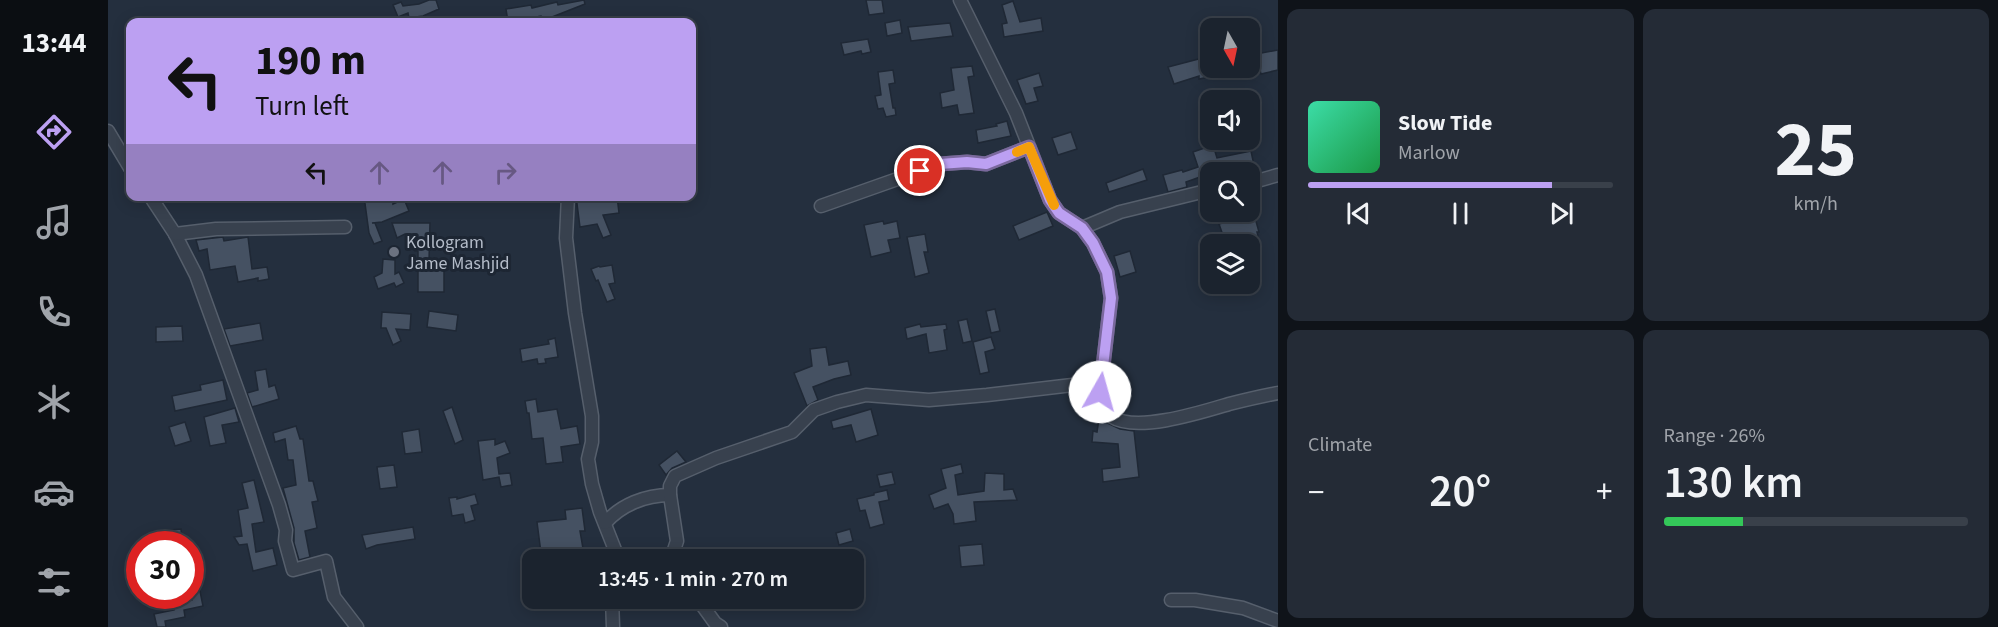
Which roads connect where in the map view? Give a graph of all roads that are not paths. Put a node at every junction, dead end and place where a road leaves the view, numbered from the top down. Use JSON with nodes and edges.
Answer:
{"nodes":[{"id":1,"x":960,"y":0,"type":"edge"},
{"id":2,"x":108,"y":131,"type":"edge"},
{"id":3,"x":1029,"y":147,"type":"junction"},
{"id":4,"x":126,"y":161,"type":"edge"},
{"id":5,"x":1278,"y":175,"type":"edge"},
{"id":6,"x":1260,"y":180,"type":"edge"},
{"id":7,"x":1200,"y":192,"type":"edge"},
{"id":8,"x":153,"y":201,"type":"edge"},
{"id":9,"x":568,"y":201,"type":"edge"},
{"id":10,"x":822,"y":206,"type":"dead end"},
{"id":11,"x":345,"y":227,"type":"dead end"},
{"id":12,"x":1082,"y":228,"type":"junction"},
{"id":13,"x":175,"y":234,"type":"junction"},
{"id":14,"x":1100,"y":392,"type":"junction"},
{"id":15,"x":1278,"y":393,"type":"edge"},
{"id":16,"x":670,"y":495,"type":"junction"},
{"id":17,"x":605,"y":523,"type":"junction"},
{"id":18,"x":615,"y":549,"type":"edge"},
{"id":19,"x":674,"y":549,"type":"edge"},
{"id":20,"x":1171,"y":600,"type":"dead end"},
{"id":21,"x":612,"y":609,"type":"edge"},
{"id":22,"x":705,"y":609,"type":"edge"},
{"id":23,"x":1278,"y":621,"type":"edge"},
{"id":24,"x":357,"y":627,"type":"edge"},
{"id":25,"x":613,"y":627,"type":"edge"},
{"id":26,"x":721,"y":627,"type":"edge"}],
"edges":[{"from":1,"to":3,"type":"street"},
{"from":2,"to":4,"type":"street"},
{"from":3,"to":10,"type":"street"},
{"from":3,"to":12,"type":"street"},
{"from":5,"to":6,"type":"street"},
{"from":7,"to":12,"type":"street"},
{"from":8,"to":13,"type":"street"},
{"from":9,"to":17,"type":"street"},
{"from":11,"to":13,"type":"street"},
{"from":12,"to":14,"type":"street"},
{"from":13,"to":24,"type":"street"},
{"from":14,"to":15,"type":"street"},
{"from":14,"to":16,"type":"street"},
{"from":16,"to":17,"type":"street"},
{"from":16,"to":19,"type":"street"},
{"from":17,"to":18,"type":"street"},
{"from":20,"to":23,"type":"street"},
{"from":21,"to":25,"type":"street"},
{"from":22,"to":26,"type":"street"}]}
